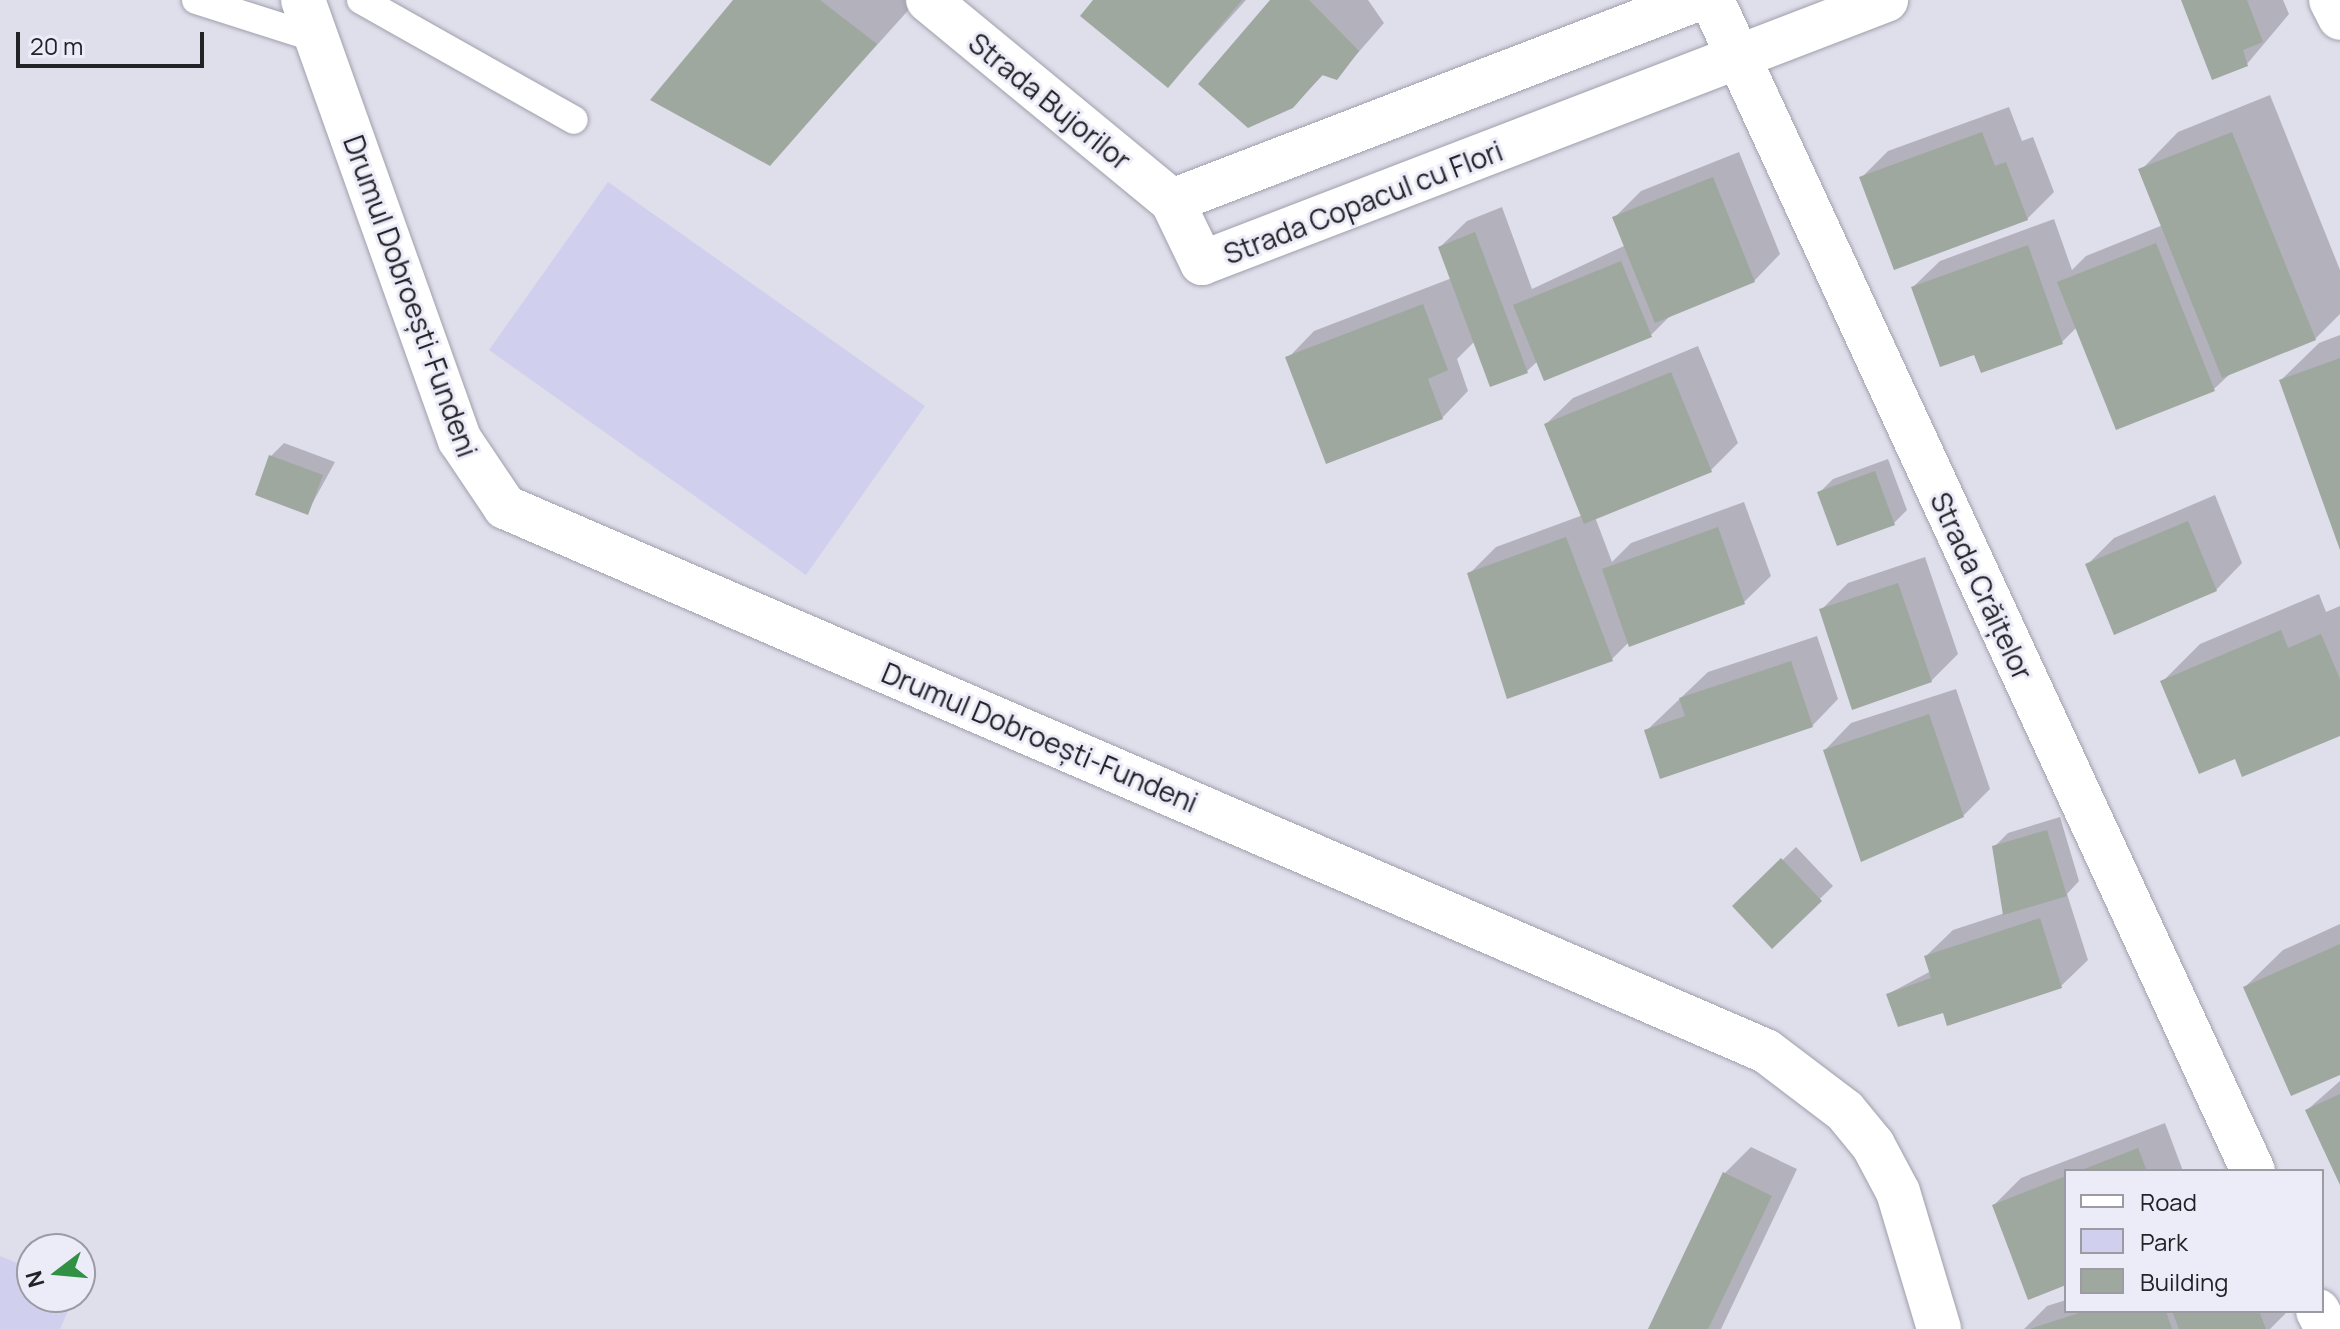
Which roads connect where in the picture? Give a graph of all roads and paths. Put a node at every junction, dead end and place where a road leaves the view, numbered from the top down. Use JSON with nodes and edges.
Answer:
{"nodes":[{"id":1,"x":196,"y":0,"type":"edge"},
{"id":2,"x":361,"y":0,"type":"edge"},
{"id":3,"x":928,"y":0,"type":"edge"},
{"id":4,"x":1695,"y":0,"type":"edge"},
{"id":5,"x":1712,"y":0,"type":"edge"},
{"id":6,"x":1886,"y":0,"type":"edge"},
{"id":7,"x":2331,"y":0,"type":"edge"},
{"id":8,"x":2340,"y":18,"type":"edge"},
{"id":9,"x":310,"y":19,"type":"edge"},
{"id":10,"x":1737,"y":59,"type":"junction"},
{"id":11,"x":574,"y":120,"type":"dead end"},
{"id":12,"x":1172,"y":201,"type":"junction"},
{"id":13,"x":2252,"y":1169,"type":"edge"},
{"id":14,"x":1939,"y":1329,"type":"edge"}],
"edges":[{"from":1,"to":9,"type":"lane"},
{"from":2,"to":11,"type":"lane"},
{"from":3,"to":12,"type":"street","name":"Strada Bujorilor"},
{"from":4,"to":12,"type":"street"},
{"from":5,"to":10,"type":"street","name":"Strada Crăițelor"},
{"from":6,"to":10,"type":"street","name":"Strada Copacul cu Flori"},
{"from":7,"to":8,"type":"street"},
{"from":9,"to":14,"type":"street","name":"Drumul Dobroești-Fundeni"},
{"from":10,"to":12,"type":"street","name":"Strada Copacul cu Flori"},
{"from":10,"to":13,"type":"street","name":"Strada Crăițelor"}]}
